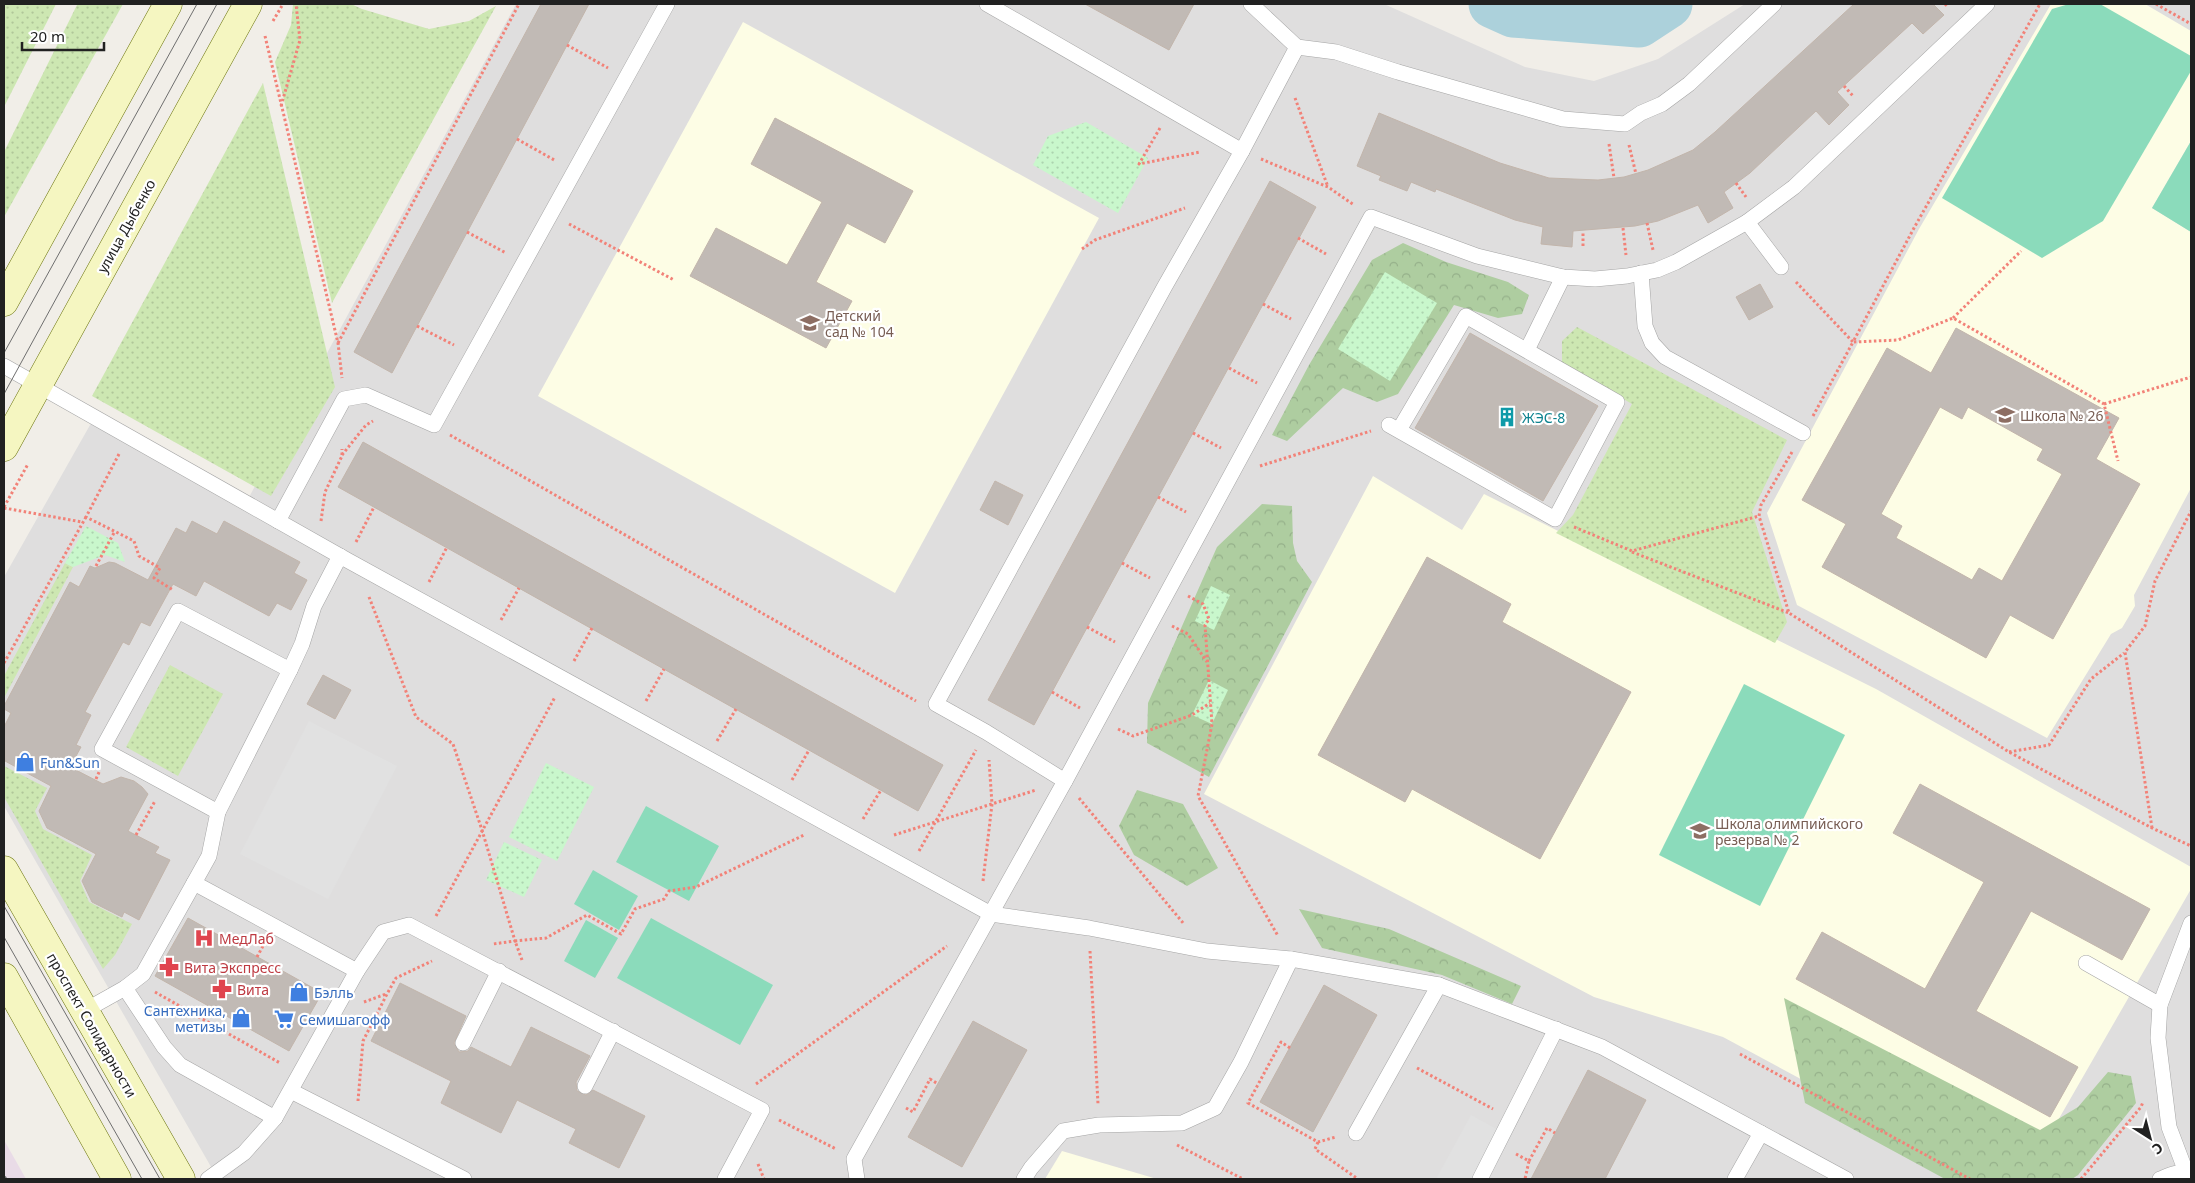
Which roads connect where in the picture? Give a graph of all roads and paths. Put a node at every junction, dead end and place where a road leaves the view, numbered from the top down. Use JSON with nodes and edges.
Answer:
{"nodes":[{"id":1,"x":168,"y":4,"type":"edge"},
{"id":2,"x":248,"y":4,"type":"edge"},
{"id":3,"x":296,"y":4,"type":"edge"},
{"id":4,"x":519,"y":4,"type":"edge"},
{"id":5,"x":667,"y":4,"type":"edge"},
{"id":6,"x":987,"y":4,"type":"edge"},
{"id":7,"x":1251,"y":4,"type":"edge"},
{"id":8,"x":1774,"y":4,"type":"edge"},
{"id":9,"x":1988,"y":4,"type":"edge"},
{"id":10,"x":2040,"y":4,"type":"edge"},
{"id":11,"x":2156,"y":4,"type":"edge"},
{"id":12,"x":2190,"y":23,"type":"edge"},
{"id":13,"x":265,"y":36,"type":"dead end"},
{"id":14,"x":567,"y":45,"type":"dead end"},
{"id":15,"x":1296,"y":47,"type":"junction"},
{"id":16,"x":1285,"y":70,"type":"junction"},
{"id":17,"x":627,"y":78,"type":"junction"},
{"id":18,"x":1844,"y":86,"type":"dead end"},
{"id":19,"x":1854,"y":97,"type":"dead end"},
{"id":20,"x":281,"y":108,"type":"junction"},
{"id":21,"x":1170,"y":110,"type":"junction"},
{"id":22,"x":1606,"y":124,"type":"junction"},
{"id":23,"x":1624,"y":124,"type":"junction"},
{"id":24,"x":517,"y":139,"type":"dead end"},
{"id":25,"x":1238,"y":148,"type":"junction"},
{"id":26,"x":575,"y":172,"type":"junction"},
{"id":27,"x":1636,"y":174,"type":"dead end"},
{"id":28,"x":1614,"y":178,"type":"dead end"},
{"id":29,"x":1736,"y":183,"type":"dead end"},
{"id":30,"x":1328,"y":187,"type":"junction"},
{"id":31,"x":1216,"y":196,"type":"junction"},
{"id":32,"x":1746,"y":197,"type":"dead end"},
{"id":33,"x":551,"y":215,"type":"junction"},
{"id":34,"x":1370,"y":217,"type":"junction"},
{"id":35,"x":1747,"y":222,"type":"junction"},
{"id":36,"x":1623,"y":228,"type":"dead end"},
{"id":37,"x":1583,"y":231,"type":"dead end"},
{"id":38,"x":467,"y":232,"type":"dead end"},
{"id":39,"x":1298,"y":238,"type":"dead end"},
{"id":40,"x":1583,"y":246,"type":"dead end"},
{"id":41,"x":1082,"y":249,"type":"dead end"},
{"id":42,"x":2021,"y":250,"type":"dead end"},
{"id":43,"x":524,"y":262,"type":"junction"},
{"id":44,"x":1346,"y":264,"type":"junction"},
{"id":45,"x":1781,"y":267,"type":"joint"},
{"id":46,"x":1634,"y":275,"type":"junction"},
{"id":47,"x":1563,"y":277,"type":"junction"},
{"id":48,"x":674,"y":280,"type":"dead end"},
{"id":49,"x":4,"y":302,"type":"edge"},
{"id":50,"x":1263,"y":304,"type":"dead end"},
{"id":51,"x":1954,"y":318,"type":"junction"},
{"id":52,"x":417,"y":326,"type":"dead end"},
{"id":53,"x":1310,"y":329,"type":"junction"},
{"id":54,"x":1853,"y":342,"type":"junction"},
{"id":55,"x":338,"y":343,"type":"junction"},
{"id":56,"x":1527,"y":350,"type":"junction"},
{"id":57,"x":473,"y":356,"type":"junction"},
{"id":58,"x":4,"y":366,"type":"edge"},
{"id":59,"x":1228,"y":368,"type":"dead end"},
{"id":60,"x":2191,"y":377,"type":"edge"},
{"id":61,"x":38,"y":385,"type":"junction"},
{"id":62,"x":1275,"y":393,"type":"junction"},
{"id":63,"x":344,"y":400,"type":"junction"},
{"id":64,"x":2104,"y":404,"type":"junction"},
{"id":65,"x":396,"y":408,"type":"junction"},
{"id":66,"x":434,"y":425,"type":"junction"},
{"id":67,"x":1394,"y":428,"type":"junction"},
{"id":68,"x":1193,"y":433,"type":"dead end"},
{"id":69,"x":1803,"y":433,"type":"junction"},
{"id":70,"x":128,"y":436,"type":"junction"},
{"id":71,"x":342,"y":446,"type":"dead end"},
{"id":72,"x":4,"y":447,"type":"edge"},
{"id":73,"x":342,"y":456,"type":"junction"},
{"id":74,"x":1240,"y":459,"type":"junction"},
{"id":75,"x":2118,"y":461,"type":"dead end"},
{"id":76,"x":1231,"y":476,"type":"junction"},
{"id":77,"x":1158,"y":497,"type":"dead end"},
{"id":78,"x":374,"y":507,"type":"dead end"},
{"id":79,"x":4,"y":508,"type":"edge"},
{"id":80,"x":2191,"y":511,"type":"edge"},
{"id":81,"x":86,"y":516,"type":"junction"},
{"id":82,"x":1759,"y":516,"type":"junction"},
{"id":83,"x":1555,"y":519,"type":"junction"},
{"id":84,"x":278,"y":521,"type":"junction"},
{"id":85,"x":82,"y":522,"type":"junction"},
{"id":86,"x":1205,"y":522,"type":"junction"},
{"id":87,"x":115,"y":531,"type":"junction"},
{"id":88,"x":318,"y":544,"type":"junction"},
{"id":89,"x":447,"y":547,"type":"dead end"},
{"id":90,"x":1632,"y":552,"type":"junction"},
{"id":91,"x":344,"y":558,"type":"junction"},
{"id":92,"x":1122,"y":563,"type":"dead end"},
{"id":93,"x":96,"y":566,"type":"dead end"},
{"id":94,"x":154,"y":578,"type":"dead end"},
{"id":95,"x":519,"y":588,"type":"dead end"},
{"id":96,"x":1170,"y":588,"type":"junction"},
{"id":97,"x":1189,"y":597,"type":"dead end"},
{"id":98,"x":420,"y":600,"type":"junction"},
{"id":99,"x":1789,"y":612,"type":"junction"},
{"id":100,"x":1087,"y":627,"type":"dead end"},
{"id":101,"x":1174,"y":627,"type":"dead end"},
{"id":102,"x":592,"y":628,"type":"dead end"},
{"id":103,"x":490,"y":638,"type":"junction"},
{"id":104,"x":2125,"y":652,"type":"junction"},
{"id":105,"x":1134,"y":653,"type":"junction"},
{"id":106,"x":4,"y":663,"type":"edge"},
{"id":107,"x":1208,"y":663,"type":"junction"},
{"id":108,"x":664,"y":669,"type":"dead end"},
{"id":109,"x":290,"y":670,"type":"junction"},
{"id":110,"x":564,"y":679,"type":"junction"},
{"id":111,"x":1210,"y":703,"type":"junction"},
{"id":112,"x":936,"y":704,"type":"junction"},
{"id":113,"x":736,"y":709,"type":"dead end"},
{"id":114,"x":636,"y":719,"type":"junction"},
{"id":115,"x":1119,"y":729,"type":"dead end"},
{"id":116,"x":986,"y":732,"type":"junction"},
{"id":117,"x":809,"y":750,"type":"dead end"},
{"id":118,"x":2009,"y":752,"type":"junction"},
{"id":119,"x":706,"y":757,"type":"junction"},
{"id":120,"x":1065,"y":780,"type":"junction"},
{"id":121,"x":165,"y":783,"type":"junction"},
{"id":122,"x":881,"y":790,"type":"dead end"},
{"id":123,"x":782,"y":798,"type":"junction"},
{"id":124,"x":992,"y":804,"type":"junction"},
{"id":125,"x":218,"y":812,"type":"junction"},
{"id":126,"x":935,"y":822,"type":"junction"},
{"id":127,"x":827,"y":823,"type":"junction"},
{"id":128,"x":2152,"y":828,"type":"junction"},
{"id":129,"x":482,"y":830,"type":"junction"},
{"id":130,"x":136,"y":836,"type":"dead end"},
{"id":131,"x":858,"y":841,"type":"junction"},
{"id":132,"x":2191,"y":846,"type":"edge"},
{"id":133,"x":910,"y":869,"type":"junction"},
{"id":134,"x":4,"y":870,"type":"edge"},
{"id":135,"x":194,"y":883,"type":"junction"},
{"id":136,"x":986,"y":911,"type":"junction"},
{"id":137,"x":2191,"y":924,"type":"edge"},
{"id":138,"x":1089,"y":928,"type":"junction"},
{"id":139,"x":426,"y":934,"type":"junction"},
{"id":140,"x":515,"y":941,"type":"junction"},
{"id":141,"x":952,"y":943,"type":"dead end"},
{"id":142,"x":457,"y":950,"type":"junction"},
{"id":143,"x":1207,"y":951,"type":"junction"},
{"id":144,"x":1291,"y":959,"type":"junction"},
{"id":145,"x":2086,"y":963,"type":"dead end"},
{"id":146,"x":499,"y":971,"type":"junction"},
{"id":147,"x":357,"y":972,"type":"junction"},
{"id":148,"x":4,"y":977,"type":"edge"},
{"id":149,"x":130,"y":984,"type":"junction"},
{"id":150,"x":1439,"y":985,"type":"junction"},
{"id":151,"x":533,"y":989,"type":"junction"},
{"id":152,"x":2160,"y":1005,"type":"junction"},
{"id":153,"x":84,"y":1011,"type":"junction"},
{"id":154,"x":1556,"y":1029,"type":"junction"},
{"id":155,"x":613,"y":1031,"type":"junction"},
{"id":156,"x":463,"y":1043,"type":"dead end"},
{"id":157,"x":1290,"y":1048,"type":"dead end"},
{"id":158,"x":1740,"y":1054,"type":"dead end"},
{"id":159,"x":1398,"y":1058,"type":"junction"},
{"id":160,"x":301,"y":1074,"type":"junction"},
{"id":161,"x":938,"y":1084,"type":"dead end"},
{"id":162,"x":585,"y":1086,"type":"dead end"},
{"id":163,"x":292,"y":1091,"type":"junction"},
{"id":164,"x":737,"y":1097,"type":"junction"},
{"id":165,"x":2144,"y":1098,"type":"dead end"},
{"id":166,"x":762,"y":1110,"type":"junction"},
{"id":167,"x":913,"y":1112,"type":"dead end"},
{"id":168,"x":275,"y":1118,"type":"junction"},
{"id":169,"x":1511,"y":1119,"type":"junction"},
{"id":170,"x":356,"y":1124,"type":"junction"},
{"id":171,"x":1136,"y":1124,"type":"junction"},
{"id":172,"x":1099,"y":1125,"type":"junction"},
{"id":173,"x":1356,"y":1133,"type":"joint"},
{"id":174,"x":1555,"y":1133,"type":"dead end"},
{"id":175,"x":1761,"y":1134,"type":"junction"},
{"id":176,"x":1318,"y":1142,"type":"junction"},
{"id":177,"x":1498,"y":1144,"type":"junction"},
{"id":178,"x":854,"y":1159,"type":"junction"},
{"id":179,"x":1529,"y":1161,"type":"junction"},
{"id":180,"x":2188,"y":1173,"type":"edge"},
{"id":181,"x":117,"y":1179,"type":"edge"},
{"id":182,"x":181,"y":1179,"type":"edge"},
{"id":183,"x":208,"y":1179,"type":"edge"},
{"id":184,"x":464,"y":1179,"type":"edge"},
{"id":185,"x":725,"y":1179,"type":"edge"},
{"id":186,"x":857,"y":1179,"type":"edge"},
{"id":187,"x":1024,"y":1179,"type":"edge"},
{"id":188,"x":1243,"y":1179,"type":"edge"},
{"id":189,"x":1358,"y":1179,"type":"edge"},
{"id":190,"x":1480,"y":1179,"type":"edge"},
{"id":191,"x":1525,"y":1179,"type":"edge"},
{"id":192,"x":1735,"y":1179,"type":"edge"},
{"id":193,"x":1846,"y":1179,"type":"edge"},
{"id":194,"x":1970,"y":1179,"type":"edge"},
{"id":195,"x":2081,"y":1179,"type":"edge"},
{"id":196,"x":2160,"y":1179,"type":"edge"}],
"edges":[{"from":1,"to":49,"type":"main road"},
{"from":2,"to":61,"type":"main road","name":"улица Дыбенко"},
{"from":3,"to":20,"type":"path"},
{"from":4,"to":55,"type":"path"},
{"from":5,"to":17,"type":"lane"},
{"from":6,"to":21,"type":"lane"},
{"from":7,"to":15,"type":"lane"},
{"from":8,"to":23,"type":"lane"},
{"from":9,"to":35,"type":"lane"},
{"from":10,"to":54,"type":"path"},
{"from":11,"to":12,"type":"path"},
{"from":13,"to":20,"type":"path"},
{"from":14,"to":17,"type":"path"},
{"from":15,"to":16,"type":"lane"},
{"from":15,"to":22,"type":"lane"},
{"from":16,"to":25,"type":"lane"},
{"from":16,"to":30,"type":"path"},
{"from":17,"to":26,"type":"lane"},
{"from":18,"to":19,"type":"path"},
{"from":20,"to":55,"type":"path"},
{"from":21,"to":25,"type":"lane"},
{"from":21,"to":25,"type":"path"},
{"from":22,"to":23,"type":"lane"},
{"from":22,"to":28,"type":"path"},
{"from":23,"to":27,"type":"path"},
{"from":24,"to":26,"type":"path"},
{"from":25,"to":30,"type":"path"},
{"from":25,"to":31,"type":"lane"},
{"from":26,"to":33,"type":"lane"},
{"from":29,"to":32,"type":"path"},
{"from":30,"to":34,"type":"path"},
{"from":31,"to":41,"type":"path"},
{"from":31,"to":112,"type":"lane"},
{"from":33,"to":43,"type":"lane"},
{"from":33,"to":48,"type":"path"},
{"from":34,"to":44,"type":"lane"},
{"from":34,"to":47,"type":"lane"},
{"from":35,"to":45,"type":"lane"},
{"from":35,"to":46,"type":"lane"},
{"from":36,"to":46,"type":"path"},
{"from":37,"to":40,"type":"path"},
{"from":38,"to":43,"type":"path"},
{"from":39,"to":44,"type":"path"},
{"from":42,"to":51,"type":"path"},
{"from":43,"to":57,"type":"lane"},
{"from":44,"to":53,"type":"lane"},
{"from":45,"to":54,"type":"path"},
{"from":46,"to":47,"type":"lane"},
{"from":46,"to":69,"type":"lane"},
{"from":47,"to":56,"type":"lane"},
{"from":50,"to":53,"type":"path"},
{"from":51,"to":54,"type":"path"},
{"from":51,"to":64,"type":"path"},
{"from":52,"to":57,"type":"path"},
{"from":53,"to":62,"type":"lane"},
{"from":54,"to":69,"type":"path"},
{"from":55,"to":63,"type":"path"},
{"from":56,"to":67,"type":"lane"},
{"from":56,"to":83,"type":"lane"},
{"from":57,"to":66,"type":"lane"},
{"from":58,"to":61,"type":"lane"},
{"from":59,"to":62,"type":"path"},
{"from":60,"to":64,"type":"path"},
{"from":61,"to":70,"type":"lane"},
{"from":61,"to":72,"type":"main road","name":"улица Дыбенко"},
{"from":62,"to":74,"type":"lane"},
{"from":63,"to":65,"type":"lane"},
{"from":63,"to":84,"type":"lane"},
{"from":64,"to":75,"type":"path"},
{"from":65,"to":66,"type":"lane"},
{"from":65,"to":73,"type":"path"},
{"from":66,"to":112,"type":"path"},
{"from":67,"to":76,"type":"path"},
{"from":67,"to":83,"type":"lane"},
{"from":68,"to":74,"type":"path"},
{"from":69,"to":82,"type":"path"},
{"from":70,"to":81,"type":"path"},
{"from":70,"to":84,"type":"lane"},
{"from":71,"to":73,"type":"path"},
{"from":73,"to":88,"type":"path"},
{"from":74,"to":76,"type":"lane"},
{"from":76,"to":86,"type":"lane"},
{"from":77,"to":86,"type":"path"},
{"from":78,"to":91,"type":"path"},
{"from":79,"to":85,"type":"path"},
{"from":80,"to":104,"type":"path"},
{"from":81,"to":85,"type":"path"},
{"from":81,"to":87,"type":"path"},
{"from":82,"to":90,"type":"path"},
{"from":82,"to":99,"type":"path"},
{"from":83,"to":90,"type":"path"},
{"from":84,"to":88,"type":"lane"},
{"from":85,"to":106,"type":"path"},
{"from":86,"to":96,"type":"lane"},
{"from":87,"to":93,"type":"path"},
{"from":87,"to":94,"type":"path"},
{"from":88,"to":91,"type":"lane"},
{"from":89,"to":98,"type":"path"},
{"from":90,"to":99,"type":"path"},
{"from":91,"to":98,"type":"lane"},
{"from":91,"to":109,"type":"lane"},
{"from":91,"to":129,"type":"path"},
{"from":92,"to":96,"type":"path"},
{"from":95,"to":103,"type":"path"},
{"from":96,"to":105,"type":"lane"},
{"from":97,"to":107,"type":"path"},
{"from":98,"to":103,"type":"lane"},
{"from":99,"to":118,"type":"path"},
{"from":100,"to":105,"type":"path"},
{"from":101,"to":107,"type":"path"},
{"from":102,"to":110,"type":"path"},
{"from":103,"to":110,"type":"lane"},
{"from":104,"to":118,"type":"path"},
{"from":104,"to":128,"type":"path"},
{"from":105,"to":120,"type":"lane"},
{"from":107,"to":111,"type":"path"},
{"from":108,"to":114,"type":"path"},
{"from":109,"to":121,"type":"lane"},
{"from":109,"to":125,"type":"lane"},
{"from":110,"to":114,"type":"lane"},
{"from":110,"to":129,"type":"path"},
{"from":111,"to":115,"type":"path"},
{"from":111,"to":144,"type":"path"},
{"from":112,"to":116,"type":"lane"},
{"from":113,"to":119,"type":"path"},
{"from":114,"to":119,"type":"lane"},
{"from":116,"to":120,"type":"lane"},
{"from":116,"to":124,"type":"path"},
{"from":116,"to":126,"type":"path"},
{"from":117,"to":123,"type":"path"},
{"from":118,"to":128,"type":"path"},
{"from":119,"to":123,"type":"lane"},
{"from":120,"to":124,"type":"path"},
{"from":120,"to":136,"type":"lane"},
{"from":120,"to":143,"type":"path"},
{"from":121,"to":125,"type":"lane"},
{"from":121,"to":130,"type":"path"},
{"from":122,"to":131,"type":"path"},
{"from":123,"to":127,"type":"lane"},
{"from":124,"to":126,"type":"path"},
{"from":124,"to":136,"type":"path"},
{"from":125,"to":135,"type":"lane"},
{"from":126,"to":131,"type":"path"},
{"from":126,"to":133,"type":"path"},
{"from":127,"to":131,"type":"lane"},
{"from":127,"to":140,"type":"path"},
{"from":128,"to":132,"type":"path"},
{"from":129,"to":139,"type":"path"},
{"from":129,"to":140,"type":"path"},
{"from":131,"to":133,"type":"lane"},
{"from":133,"to":136,"type":"lane"},
{"from":134,"to":153,"type":"main road","name":"проспект Солидарности"},
{"from":135,"to":147,"type":"lane"},
{"from":135,"to":149,"type":"lane"},
{"from":136,"to":138,"type":"lane"},
{"from":136,"to":178,"type":"lane"},
{"from":137,"to":152,"type":"lane"},
{"from":138,"to":143,"type":"lane"},
{"from":138,"to":172,"type":"path"},
{"from":139,"to":142,"type":"lane"},
{"from":139,"to":147,"type":"lane"},
{"from":140,"to":151,"type":"path"},
{"from":141,"to":164,"type":"path"},
{"from":142,"to":146,"type":"lane"},
{"from":142,"to":170,"type":"path"},
{"from":143,"to":144,"type":"lane"},
{"from":144,"to":150,"type":"lane"},
{"from":144,"to":171,"type":"lane"},
{"from":145,"to":152,"type":"lane"},
{"from":146,"to":151,"type":"lane"},
{"from":146,"to":156,"type":"lane"},
{"from":147,"to":160,"type":"lane"},
{"from":148,"to":181,"type":"main road"},
{"from":149,"to":153,"type":"lane"},
{"from":149,"to":160,"type":"path"},
{"from":149,"to":168,"type":"lane"},
{"from":150,"to":154,"type":"lane"},
{"from":150,"to":159,"type":"lane"},
{"from":151,"to":155,"type":"lane"},
{"from":152,"to":180,"type":"lane"},
{"from":153,"to":182,"type":"main road","name":"проспект Солидарности"},
{"from":154,"to":169,"type":"lane"},
{"from":154,"to":175,"type":"lane"},
{"from":155,"to":162,"type":"lane"},
{"from":155,"to":164,"type":"lane"},
{"from":157,"to":176,"type":"path"},
{"from":158,"to":194,"type":"path"},
{"from":159,"to":169,"type":"path"},
{"from":159,"to":173,"type":"lane"},
{"from":160,"to":163,"type":"lane"},
{"from":161,"to":167,"type":"path"},
{"from":163,"to":168,"type":"lane"},
{"from":163,"to":170,"type":"lane"},
{"from":164,"to":166,"type":"lane"},
{"from":165,"to":195,"type":"path"},
{"from":166,"to":178,"type":"path"},
{"from":166,"to":185,"type":"lane"},
{"from":168,"to":183,"type":"lane"},
{"from":169,"to":177,"type":"lane"},
{"from":170,"to":184,"type":"lane"},
{"from":171,"to":172,"type":"lane"},
{"from":171,"to":188,"type":"path"},
{"from":172,"to":187,"type":"lane"},
{"from":173,"to":176,"type":"path"},
{"from":174,"to":179,"type":"path"},
{"from":175,"to":192,"type":"lane"},
{"from":175,"to":193,"type":"lane"},
{"from":176,"to":189,"type":"path"},
{"from":177,"to":179,"type":"path"},
{"from":177,"to":190,"type":"lane"},
{"from":178,"to":186,"type":"lane"},
{"from":179,"to":191,"type":"path"},
{"from":180,"to":196,"type":"lane"}]}
